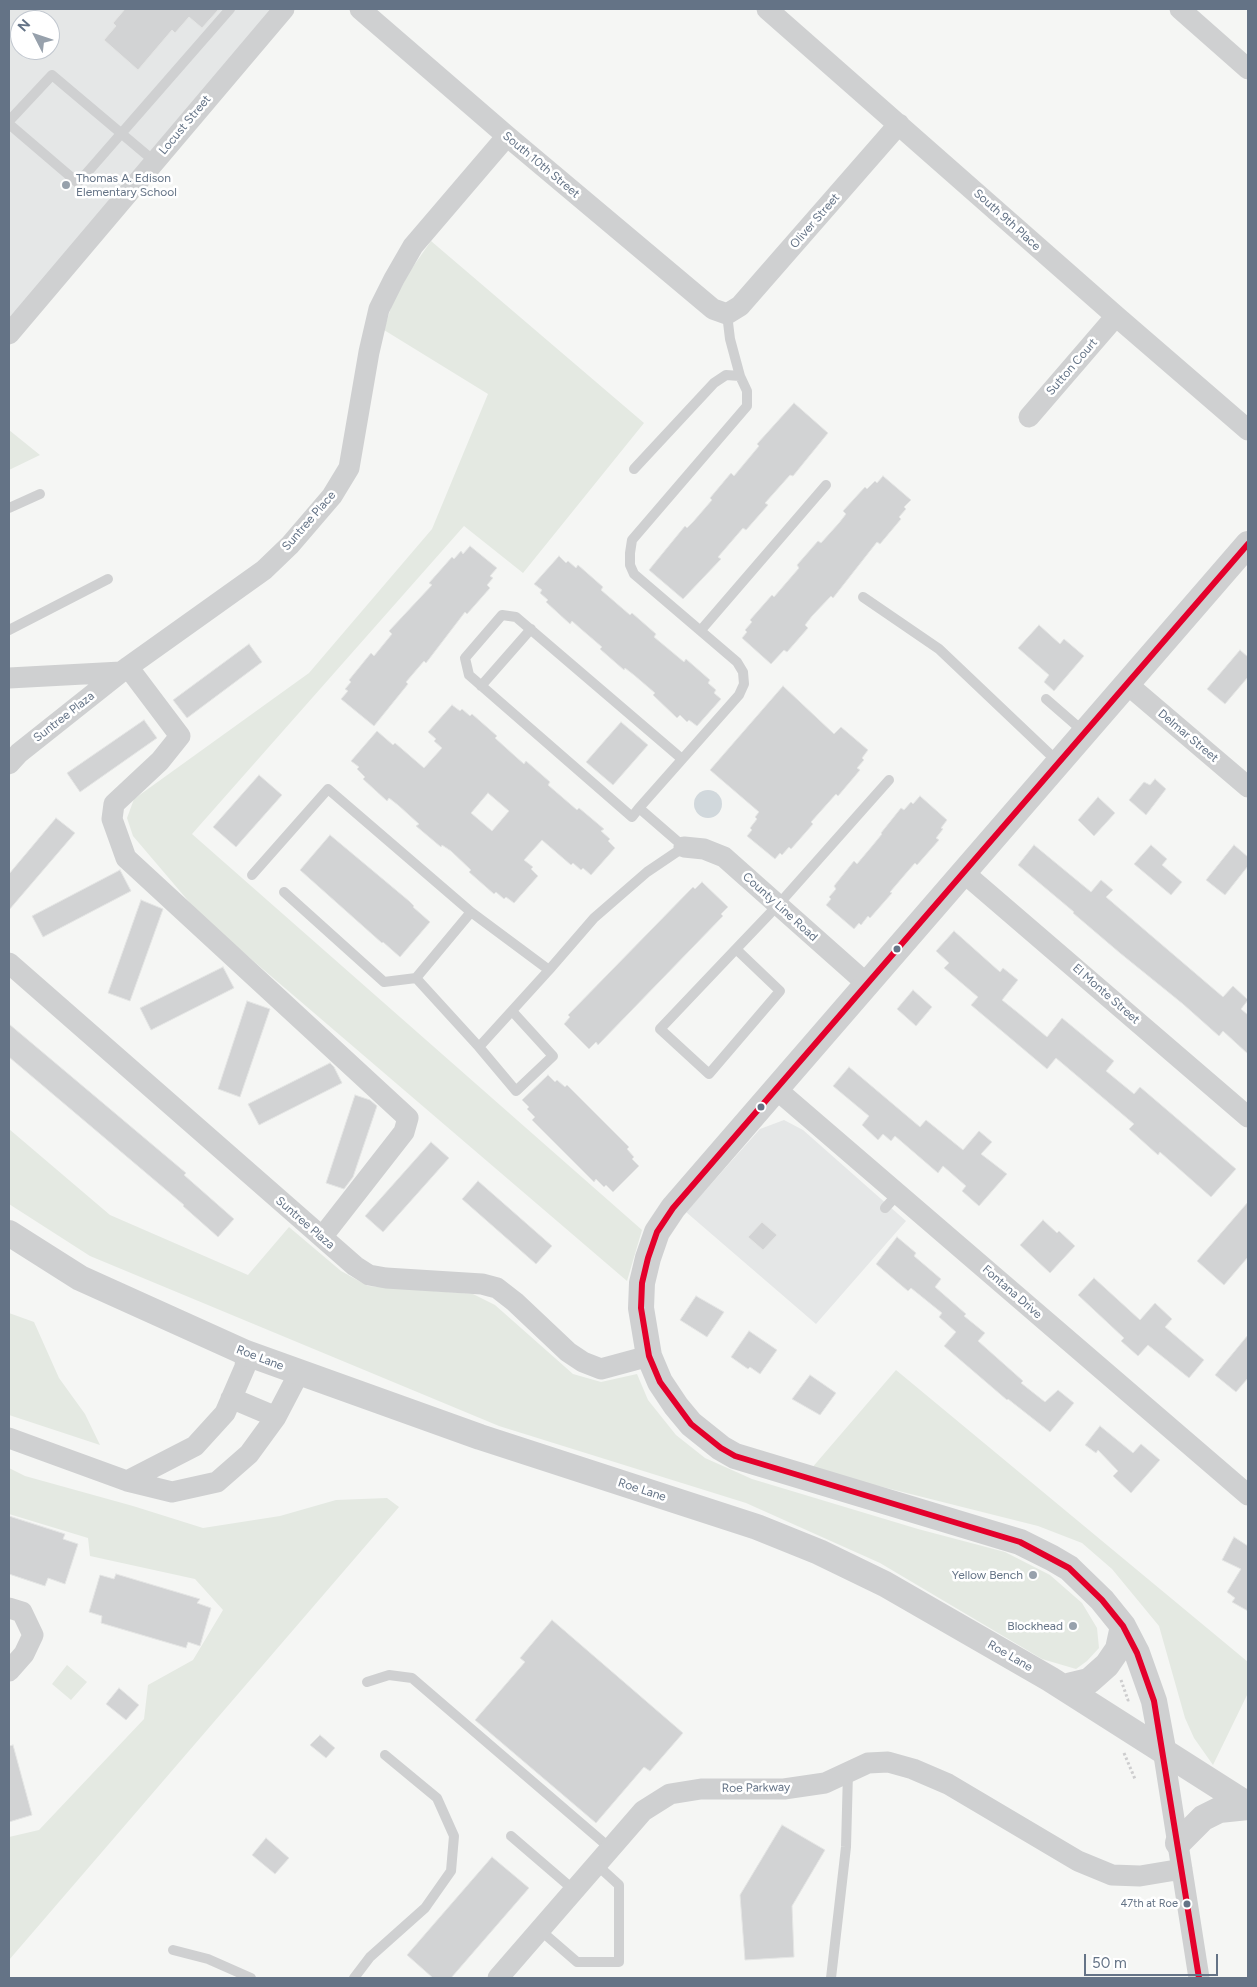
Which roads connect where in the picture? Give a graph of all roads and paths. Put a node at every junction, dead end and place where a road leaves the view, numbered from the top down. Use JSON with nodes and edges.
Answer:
{"nodes":[{"id":1,"x":230,"y":9,"type":"edge"},
{"id":2,"x":284,"y":9,"type":"edge"},
{"id":3,"x":360,"y":9,"type":"edge"},
{"id":4,"x":766,"y":9,"type":"edge"},
{"id":5,"x":1180,"y":9,"type":"edge"},
{"id":6,"x":1248,"y":69,"type":"edge"},
{"id":7,"x":9,"y":122,"type":"edge"},
{"id":8,"x":899,"y":124,"type":"junction"},
{"id":9,"x":121,"y":135,"type":"junction"},
{"id":10,"x":507,"y":136,"type":"junction"},
{"id":11,"x":154,"y":162,"type":"junction"},
{"id":12,"x":727,"y":314,"type":"junction"},
{"id":13,"x":1116,"y":316,"type":"junction"},
{"id":14,"x":9,"y":334,"type":"edge"},
{"id":15,"x":740,"y":376,"type":"junction"},
{"id":16,"x":1029,"y":417,"type":"dead end"},
{"id":17,"x":1248,"y":430,"type":"edge"},
{"id":18,"x":634,"y":469,"type":"dead end"},
{"id":19,"x":826,"y":485,"type":"dead end"},
{"id":20,"x":40,"y":494,"type":"dead end"},
{"id":21,"x":9,"y":508,"type":"edge"},
{"id":22,"x":1248,"y":544,"type":"edge"},
{"id":23,"x":108,"y":579,"type":"dead end"},
{"id":24,"x":863,"y":597,"type":"dead end"},
{"id":25,"x":531,"y":629,"type":"junction"},
{"id":26,"x":9,"y":630,"type":"edge"},
{"id":27,"x":700,"y":630,"type":"junction"},
{"id":28,"x":125,"y":670,"type":"junction"},
{"id":29,"x":9,"y":678,"type":"edge"},
{"id":30,"x":1127,"y":684,"type":"junction"},
{"id":31,"x":482,"y":686,"type":"junction"},
{"id":32,"x":1046,"y":699,"type":"dead end"},
{"id":33,"x":1085,"y":733,"type":"junction"},
{"id":34,"x":682,"y":759,"type":"junction"},
{"id":35,"x":1059,"y":762,"type":"junction"},
{"id":36,"x":9,"y":764,"type":"edge"},
{"id":37,"x":889,"y":780,"type":"dead end"},
{"id":38,"x":1248,"y":787,"type":"edge"},
{"id":39,"x":640,"y":808,"type":"junction"},
{"id":40,"x":684,"y":847,"type":"junction"},
{"id":41,"x":963,"y":872,"type":"junction"},
{"id":42,"x":252,"y":875,"type":"dead end"},
{"id":43,"x":284,"y":892,"type":"dead end"},
{"id":44,"x":778,"y":906,"type":"junction"},
{"id":45,"x":471,"y":912,"type":"junction"},
{"id":46,"x":736,"y":949,"type":"junction"},
{"id":47,"x":9,"y":963,"type":"edge"},
{"id":48,"x":549,"y":970,"type":"junction"},
{"id":49,"x":416,"y":978,"type":"junction"},
{"id":50,"x":867,"y":984,"type":"junction"},
{"id":51,"x":512,"y":1011,"type":"junction"},
{"id":52,"x":478,"y":1047,"type":"junction"},
{"id":53,"x":776,"y":1088,"type":"junction"},
{"id":54,"x":1248,"y":1117,"type":"edge"},
{"id":55,"x":9,"y":1233,"type":"edge"},
{"id":56,"x":322,"y":1237,"type":"junction"},
{"id":57,"x":246,"y":1354,"type":"junction"},
{"id":58,"x":649,"y":1356,"type":"junction"},
{"id":59,"x":299,"y":1373,"type":"junction"},
{"id":60,"x":232,"y":1398,"type":"junction"},
{"id":61,"x":276,"y":1417,"type":"junction"},
{"id":62,"x":9,"y":1438,"type":"edge"},
{"id":63,"x":127,"y":1481,"type":"junction"},
{"id":64,"x":1248,"y":1495,"type":"edge"},
{"id":65,"x":9,"y":1608,"type":"edge"},
{"id":66,"x":1123,"y":1626,"type":"junction"},
{"id":67,"x":9,"y":1671,"type":"edge"},
{"id":68,"x":1116,"y":1673,"type":"dead end"},
{"id":69,"x":368,"y":1682,"type":"dead end"},
{"id":70,"x":1064,"y":1687,"type":"junction"},
{"id":71,"x":1131,"y":1699,"type":"dead end"},
{"id":72,"x":1120,"y":1749,"type":"dead end"},
{"id":73,"x":1163,"y":1749,"type":"junction"},
{"id":74,"x":384,"y":1755,"type":"dead end"},
{"id":75,"x":848,"y":1772,"type":"junction"},
{"id":76,"x":1135,"y":1779,"type":"dead end"},
{"id":77,"x":1248,"y":1806,"type":"edge"},
{"id":78,"x":511,"y":1836,"type":"dead end"},
{"id":79,"x":1178,"y":1843,"type":"junction"},
{"id":80,"x":611,"y":1849,"type":"junction"},
{"id":81,"x":597,"y":1865,"type":"junction"},
{"id":82,"x":1182,"y":1869,"type":"junction"},
{"id":83,"x":574,"y":1890,"type":"junction"},
{"id":84,"x":540,"y":1930,"type":"junction"},
{"id":85,"x":172,"y":1950,"type":"dead end"},
{"id":86,"x":251,"y":1978,"type":"edge"},
{"id":87,"x":354,"y":1978,"type":"edge"},
{"id":88,"x":498,"y":1978,"type":"edge"},
{"id":89,"x":831,"y":1978,"type":"edge"},
{"id":90,"x":1199,"y":1978,"type":"edge"}],
"edges":[{"from":1,"to":9,"type":"lane"},
{"from":2,"to":11,"type":"street","name":"Locust Street"},
{"from":3,"to":10,"type":"street","name":"South 10th Street"},
{"from":4,"to":8,"type":"street","name":"South 9th Place"},
{"from":5,"to":6,"type":"street"},
{"from":7,"to":9,"type":"lane"},
{"from":7,"to":9,"type":"lane"},
{"from":8,"to":12,"type":"street","name":"Oliver Street"},
{"from":8,"to":13,"type":"street","name":"South 9th Place"},
{"from":9,"to":11,"type":"lane"},
{"from":10,"to":12,"type":"street","name":"South 10th Street"},
{"from":10,"to":28,"type":"street","name":"Suntree Place"},
{"from":11,"to":14,"type":"street","name":"Locust Street"},
{"from":12,"to":15,"type":"lane"},
{"from":13,"to":16,"type":"street","name":"Sutton Court"},
{"from":13,"to":17,"type":"street","name":"South 9th Place"},
{"from":15,"to":18,"type":"lane"},
{"from":15,"to":27,"type":"lane"},
{"from":19,"to":27,"type":"lane"},
{"from":20,"to":21,"type":"lane"},
{"from":22,"to":30,"type":"street"},
{"from":23,"to":26,"type":"lane"},
{"from":24,"to":35,"type":"lane"},
{"from":25,"to":31,"type":"lane"},
{"from":25,"to":31,"type":"lane"},
{"from":25,"to":34,"type":"lane"},
{"from":27,"to":34,"type":"lane"},
{"from":28,"to":29,"type":"street"},
{"from":28,"to":36,"type":"street","name":"Suntree Plaza"},
{"from":28,"to":56,"type":"street"},
{"from":30,"to":33,"type":"street"},
{"from":30,"to":38,"type":"street","name":"Delmar Street"},
{"from":31,"to":39,"type":"lane"},
{"from":32,"to":33,"type":"lane"},
{"from":33,"to":35,"type":"street"},
{"from":34,"to":39,"type":"lane"},
{"from":35,"to":41,"type":"street"},
{"from":37,"to":44,"type":"lane"},
{"from":39,"to":40,"type":"lane"},
{"from":40,"to":44,"type":"street","name":"County Line Road"},
{"from":40,"to":48,"type":"lane"},
{"from":41,"to":50,"type":"street"},
{"from":41,"to":54,"type":"street","name":"El Monte Street"},
{"from":42,"to":45,"type":"lane"},
{"from":43,"to":49,"type":"lane"},
{"from":44,"to":46,"type":"lane"},
{"from":44,"to":50,"type":"street","name":"County Line Road"},
{"from":45,"to":48,"type":"lane"},
{"from":45,"to":49,"type":"lane"},
{"from":46,"to":46,"type":"lane"},
{"from":47,"to":56,"type":"street","name":"Suntree Plaza"},
{"from":48,"to":51,"type":"lane"},
{"from":49,"to":52,"type":"lane"},
{"from":50,"to":53,"type":"street"},
{"from":51,"to":52,"type":"lane"},
{"from":51,"to":52,"type":"lane"},
{"from":53,"to":58,"type":"street"},
{"from":53,"to":64,"type":"street","name":"Fontana Drive"},
{"from":55,"to":57,"type":"street","name":"Roe Lane"},
{"from":56,"to":58,"type":"street","name":"Suntree Plaza"},
{"from":57,"to":59,"type":"street","name":"Roe Lane"},
{"from":57,"to":60,"type":"street"},
{"from":58,"to":66,"type":"street"},
{"from":59,"to":61,"type":"street"},
{"from":59,"to":70,"type":"street","name":"Roe Lane"},
{"from":60,"to":61,"type":"street"},
{"from":60,"to":63,"type":"street"},
{"from":61,"to":63,"type":"street"},
{"from":62,"to":63,"type":"street"},
{"from":65,"to":67,"type":"street"},
{"from":66,"to":70,"type":"street"},
{"from":66,"to":73,"type":"street"},
{"from":68,"to":71,"type":"path"},
{"from":69,"to":80,"type":"lane"},
{"from":70,"to":73,"type":"street","name":"Roe Lane"},
{"from":72,"to":76,"type":"path"},
{"from":73,"to":77,"type":"street","name":"Roe Lane"},
{"from":73,"to":79,"type":"street"},
{"from":74,"to":87,"type":"lane"},
{"from":75,"to":80,"type":"street","name":"Roe Parkway"},
{"from":75,"to":82,"type":"street","name":"Roe Parkway"},
{"from":75,"to":89,"type":"lane"},
{"from":77,"to":79,"type":"street"},
{"from":78,"to":83,"type":"lane"},
{"from":79,"to":82,"type":"street"},
{"from":80,"to":81,"type":"street","name":"Roe Parkway"},
{"from":81,"to":83,"type":"street","name":"Roe Parkway"},
{"from":81,"to":84,"type":"lane"},
{"from":82,"to":90,"type":"street"},
{"from":83,"to":84,"type":"street","name":"Roe Parkway"},
{"from":84,"to":88,"type":"street","name":"Roe Parkway"},
{"from":85,"to":86,"type":"lane"}]}
